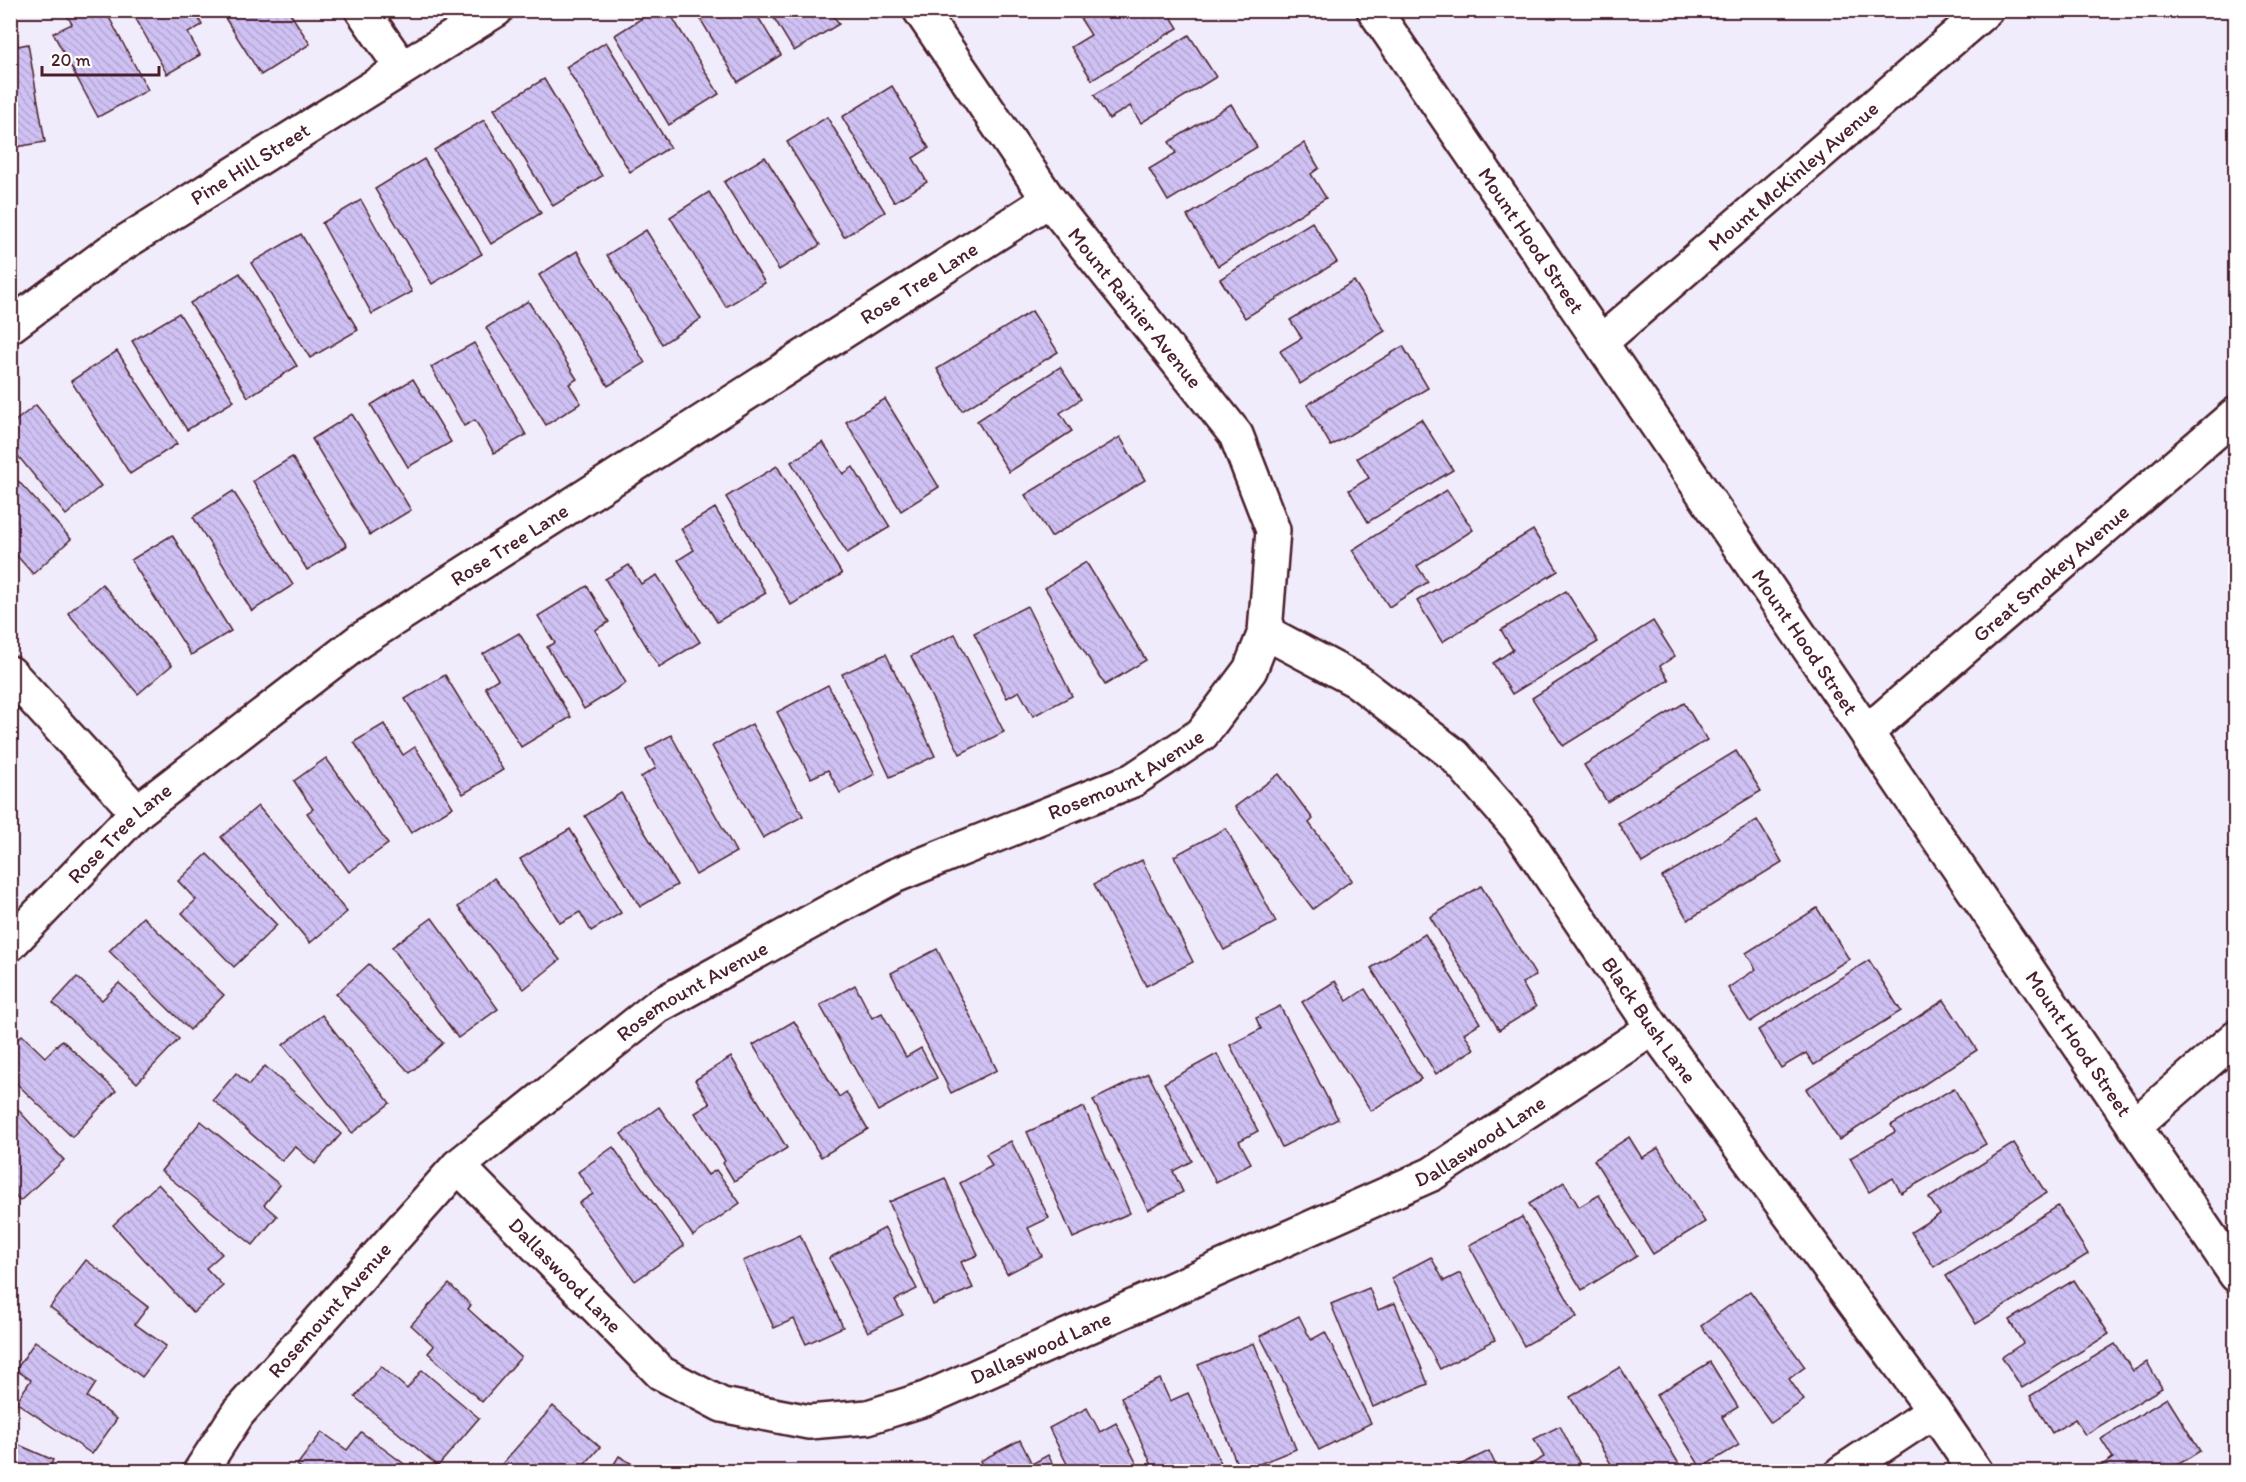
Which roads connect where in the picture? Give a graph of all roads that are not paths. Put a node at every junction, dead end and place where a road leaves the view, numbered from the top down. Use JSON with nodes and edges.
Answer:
{"nodes":[{"id":1,"x":362,"y":10,"type":"edge"},
{"id":2,"x":496,"y":10,"type":"edge"},
{"id":3,"x":920,"y":10,"type":"edge"},
{"id":4,"x":1374,"y":10,"type":"edge"},
{"id":5,"x":1986,"y":10,"type":"edge"},
{"id":6,"x":402,"y":68,"type":"junction"},
{"id":7,"x":1049,"y":200,"type":"junction"},
{"id":8,"x":10,"y":326,"type":"edge"},
{"id":9,"x":1601,"y":342,"type":"junction"},
{"id":10,"x":2235,"y":414,"type":"edge"},
{"id":11,"x":1265,"y":632,"type":"junction"},
{"id":12,"x":10,"y":673,"type":"edge"},
{"id":13,"x":1867,"y":732,"type":"junction"},
{"id":14,"x":137,"y":812,"type":"junction"},
{"id":15,"x":10,"y":944,"type":"edge"},
{"id":16,"x":1653,"y":1028,"type":"junction"},
{"id":17,"x":2235,"y":1037,"type":"edge"},
{"id":18,"x":2134,"y":1126,"type":"junction"},
{"id":19,"x":458,"y":1166,"type":"junction"},
{"id":20,"x":2235,"y":1275,"type":"edge"},
{"id":21,"x":1934,"y":1411,"type":"junction"},
{"id":22,"x":200,"y":1472,"type":"edge"},
{"id":23,"x":1842,"y":1472,"type":"edge"},
{"id":24,"x":1976,"y":1472,"type":"edge"}],
"edges":[{"from":1,"to":6,"type":"street"},
{"from":2,"to":6,"type":"street","name":"Pine Hill Street"},
{"from":3,"to":7,"type":"street","name":"Mount Rainier Avenue"},
{"from":4,"to":9,"type":"street","name":"Mount Hood Street"},
{"from":5,"to":9,"type":"street","name":"Mount McKinley Avenue"},
{"from":6,"to":8,"type":"street","name":"Pine Hill Street"},
{"from":7,"to":11,"type":"street","name":"Mount Rainier Avenue"},
{"from":7,"to":14,"type":"street","name":"Rose Tree Lane"},
{"from":9,"to":13,"type":"street","name":"Mount Hood Street"},
{"from":10,"to":13,"type":"street","name":"Great Smokey Avenue"},
{"from":11,"to":16,"type":"street","name":"Black Bush Lane"},
{"from":11,"to":19,"type":"street","name":"Rosemount Avenue"},
{"from":12,"to":14,"type":"street"},
{"from":13,"to":18,"type":"street","name":"Mount Hood Street"},
{"from":14,"to":15,"type":"street","name":"Rose Tree Lane"},
{"from":16,"to":19,"type":"street","name":"Dallaswood Lane"},
{"from":16,"to":21,"type":"street","name":"Black Bush Lane"},
{"from":17,"to":18,"type":"street"},
{"from":18,"to":20,"type":"street","name":"Mount Hood Street"},
{"from":19,"to":22,"type":"street","name":"Rosemount Avenue"},
{"from":21,"to":23,"type":"street"},
{"from":21,"to":24,"type":"street","name":"Black Bush Lane"}]}
